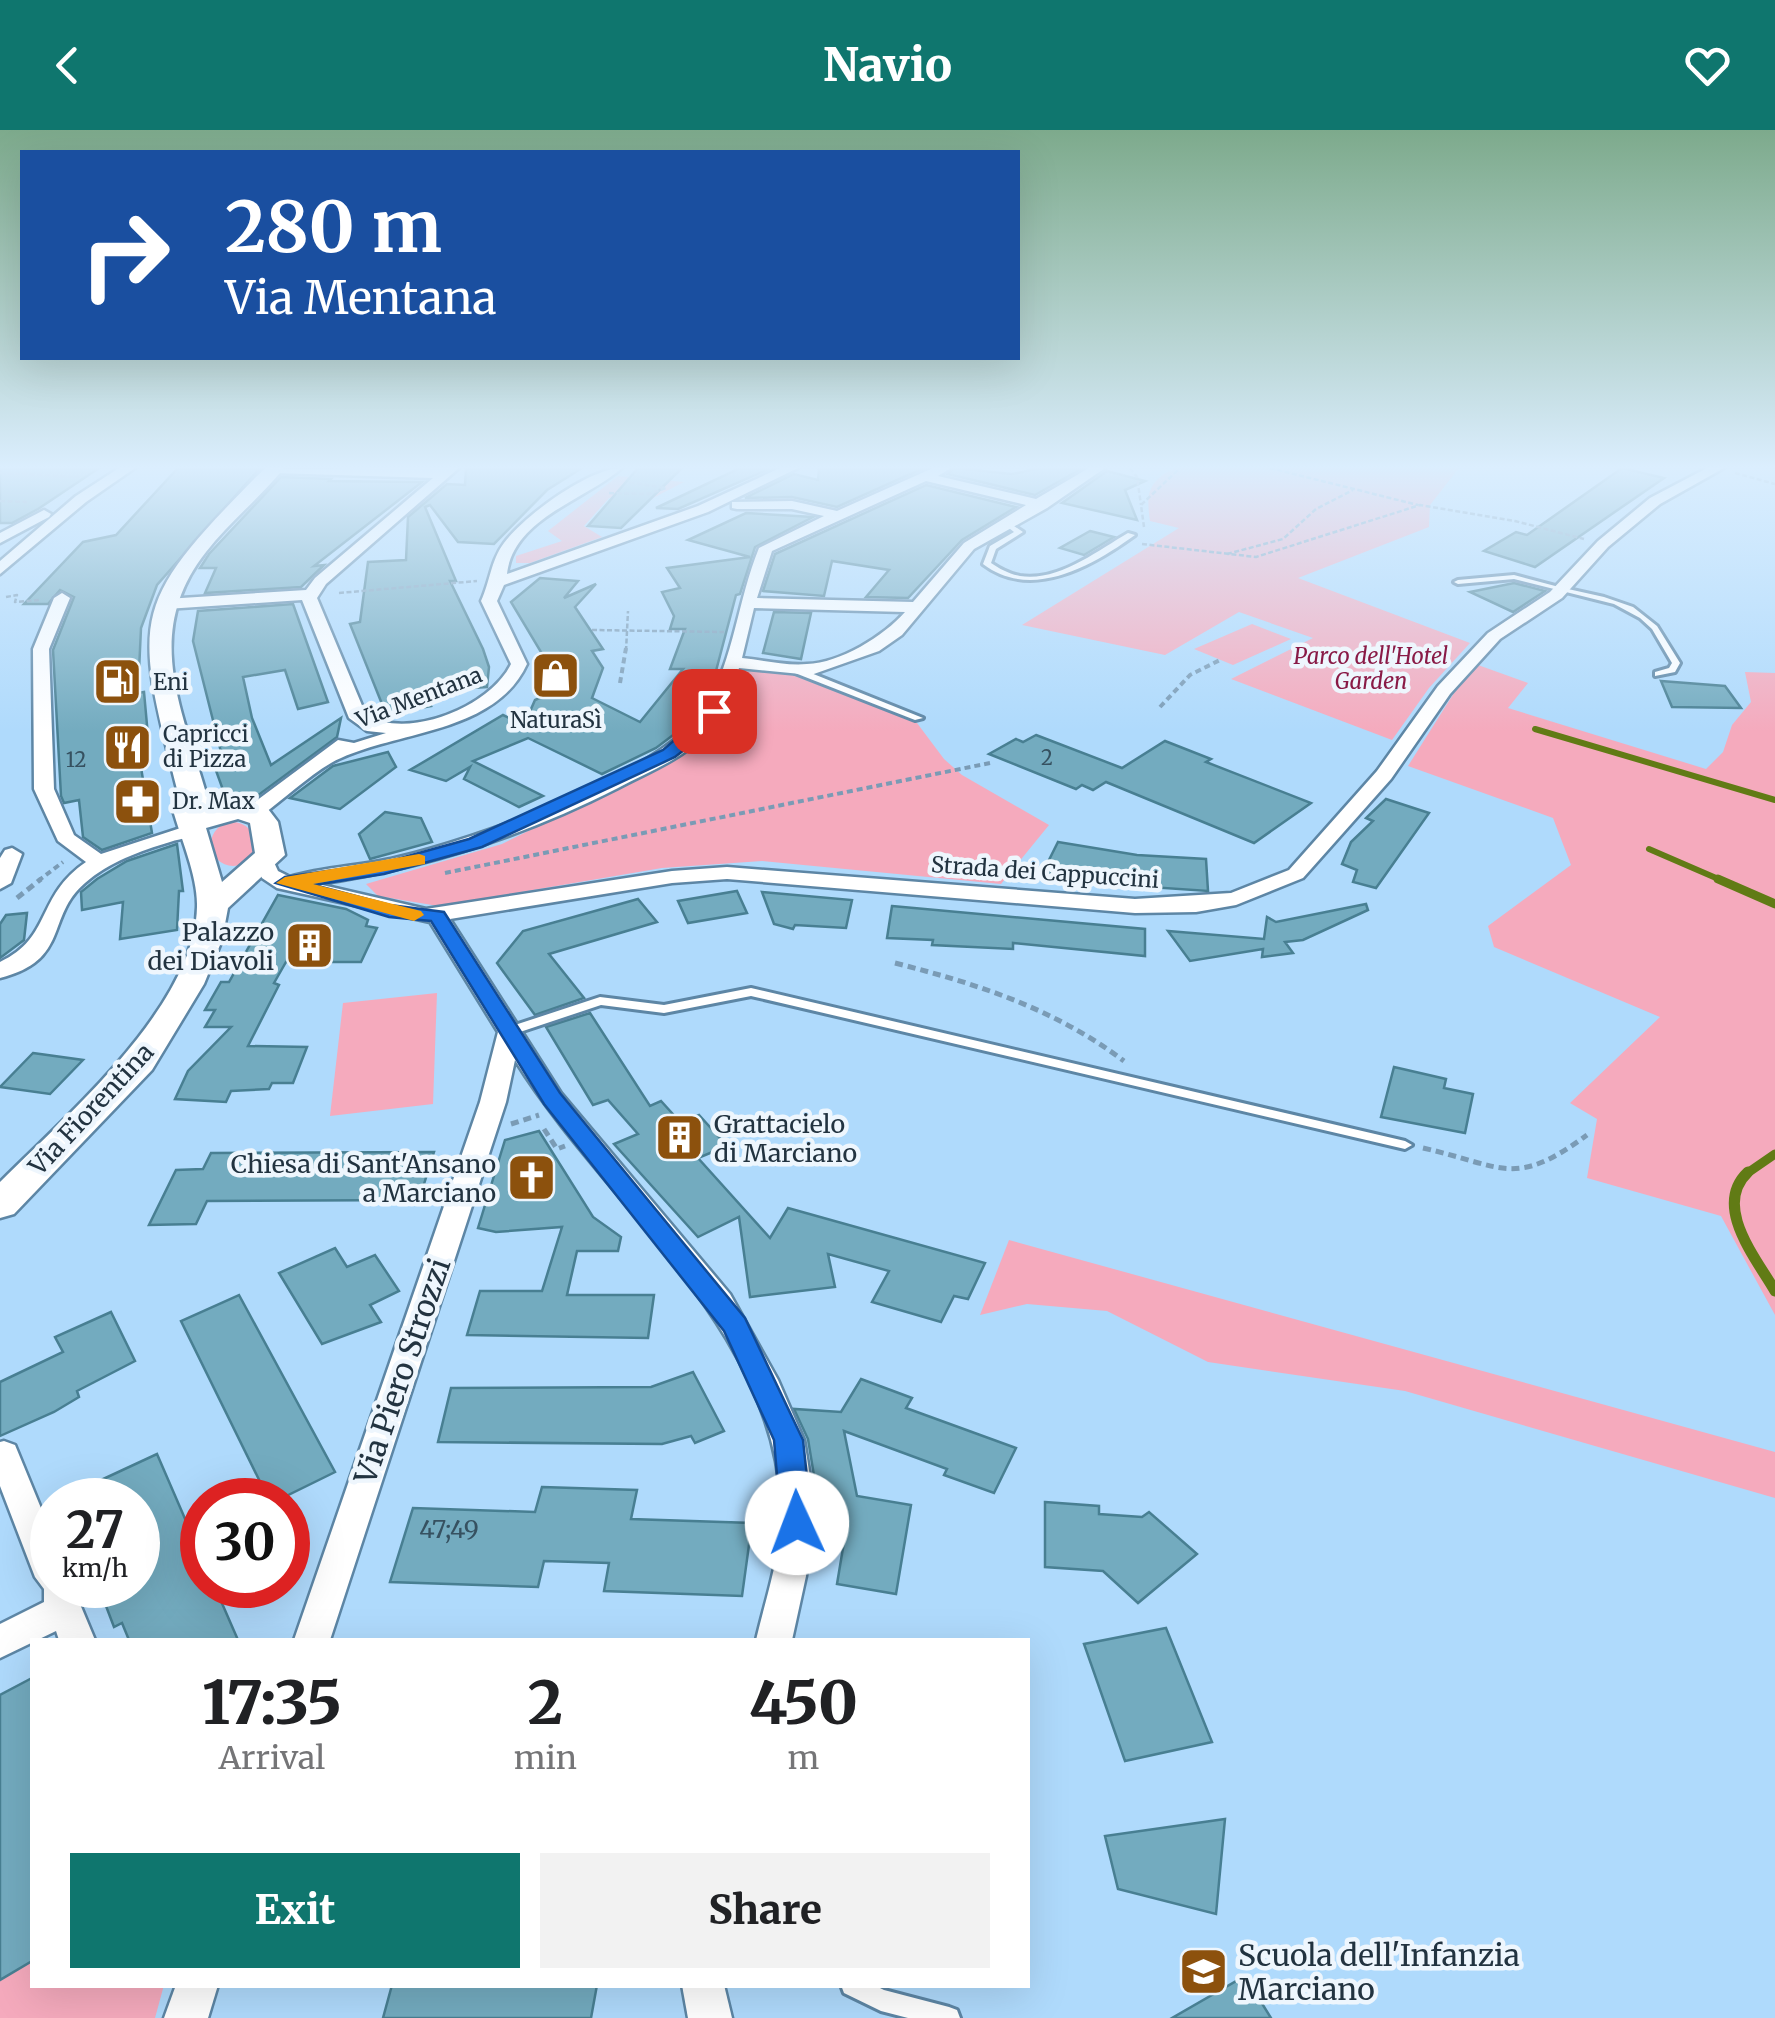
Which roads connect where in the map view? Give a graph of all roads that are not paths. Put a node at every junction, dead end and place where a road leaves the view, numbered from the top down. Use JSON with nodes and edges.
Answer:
{"nodes":[{"id":1,"x":193,"y":556,"type":"edge"},
{"id":2,"x":353,"y":556,"type":"edge"},
{"id":3,"x":506,"y":556,"type":"edge"},
{"id":4,"x":564,"y":556,"type":"edge"},
{"id":5,"x":766,"y":556,"type":"edge"},
{"id":6,"x":960,"y":556,"type":"edge"},
{"id":7,"x":990,"y":556,"type":"edge"},
{"id":8,"x":1092,"y":556,"type":"edge"},
{"id":9,"x":1592,"y":556,"type":"edge"},
{"id":10,"x":490,"y":581,"type":"junction"},
{"id":11,"x":1458,"y":582,"type":"dead end"},
{"id":12,"x":1561,"y":589,"type":"junction"},
{"id":13,"x":309,"y":595,"type":"junction"},
{"id":14,"x":55,"y":599,"type":"road end"},
{"id":15,"x":749,"y":603,"type":"junction"},
{"id":16,"x":166,"y":604,"type":"junction"},
{"id":17,"x":916,"y":607,"type":"junction"},
{"id":18,"x":732,"y":662,"type":"junction"},
{"id":19,"x":798,"y":670,"type":"junction"},
{"id":20,"x":1658,"y":674,"type":"dead end"},
{"id":21,"x":358,"y":718,"type":"junction"},
{"id":22,"x":918,"y":718,"type":"dead end"},
{"id":23,"x":418,"y":726,"type":"junction"},
{"id":24,"x":335,"y":756,"type":"junction"},
{"id":25,"x":255,"y":811,"type":"junction"},
{"id":26,"x":208,"y":822,"type":"junction"},
{"id":27,"x":12,"y":854,"type":"dead end"},
{"id":28,"x":98,"y":864,"type":"junction"},
{"id":29,"x":205,"y":870,"type":"junction"},
{"id":30,"x":269,"y":871,"type":"junction"},
{"id":31,"x":6,"y":892,"type":"edge"},
{"id":32,"x":213,"y":905,"type":"junction"},
{"id":33,"x":437,"y":916,"type":"junction"},
{"id":34,"x":0,"y":971,"type":"edge"},
{"id":35,"x":510,"y":1031,"type":"junction"},
{"id":36,"x":539,"y":1078,"type":"junction"},
{"id":37,"x":498,"y":1111,"type":"junction"},
{"id":38,"x":1405,"y":1145,"type":"road end"},
{"id":39,"x":0,"y":1205,"type":"edge"},
{"id":40,"x":4,"y":1454,"type":"dead end"},
{"id":41,"x":30,"y":1521,"type":"edge"},
{"id":42,"x":54,"y":1608,"type":"edge"},
{"id":43,"x":313,"y":1638,"type":"edge"},
{"id":44,"x":774,"y":1638,"type":"edge"},
{"id":45,"x":0,"y":1642,"type":"edge"},
{"id":46,"x":196,"y":1988,"type":"edge"},
{"id":47,"x":705,"y":1988,"type":"edge"},
{"id":48,"x":858,"y":1988,"type":"edge"},
{"id":49,"x":186,"y":2018,"type":"edge"},
{"id":50,"x":710,"y":2018,"type":"edge"},
{"id":51,"x":949,"y":2018,"type":"edge"}],
"edges":[{"from":1,"to":16,"type":"main road"},
{"from":2,"to":13,"type":"street"},
{"from":3,"to":10,"type":"street"},
{"from":4,"to":10,"type":"street"},
{"from":5,"to":15,"type":"street"},
{"from":6,"to":17,"type":"street"},
{"from":7,"to":8,"type":"lane"},
{"from":9,"to":12,"type":"street","name":"Strada dei Cappuccini"},
{"from":10,"to":23,"type":"street","name":"Via Mentana"},
{"from":11,"to":12,"type":"lane"},
{"from":12,"to":20,"type":"lane"},
{"from":12,"to":33,"type":"street","name":"Strada dei Cappuccini"},
{"from":13,"to":16,"type":"street"},
{"from":13,"to":21,"type":"street"},
{"from":14,"to":28,"type":"street"},
{"from":15,"to":17,"type":"street"},
{"from":15,"to":18,"type":"street"},
{"from":16,"to":26,"type":"main road"},
{"from":17,"to":19,"type":"street"},
{"from":18,"to":19,"type":"street"},
{"from":18,"to":30,"type":"street"},
{"from":19,"to":22,"type":"lane"},
{"from":21,"to":23,"type":"street"},
{"from":21,"to":24,"type":"street"},
{"from":23,"to":24,"type":"street","name":"Via Mentana"},
{"from":24,"to":25,"type":"street"},
{"from":25,"to":26,"type":"main road"},
{"from":25,"to":30,"type":"main road"},
{"from":26,"to":28,"type":"street"},
{"from":26,"to":29,"type":"main road"},
{"from":27,"to":31,"type":"street"},
{"from":28,"to":34,"type":"street"},
{"from":29,"to":30,"type":"main road"},
{"from":29,"to":32,"type":"main road"},
{"from":30,"to":32,"type":"main road"},
{"from":30,"to":33,"type":"street","name":"Strada dei Cappuccini"},
{"from":32,"to":39,"type":"main road","name":"Via Fiorentina"},
{"from":33,"to":35,"type":"street"},
{"from":35,"to":36,"type":"street"},
{"from":35,"to":37,"type":"street","name":"Via Piero Strozzi"},
{"from":35,"to":38,"type":"lane"},
{"from":36,"to":37,"type":"street"},
{"from":36,"to":44,"type":"street"},
{"from":37,"to":43,"type":"street","name":"Via Piero Strozzi"},
{"from":40,"to":41,"type":"street"},
{"from":42,"to":45,"type":"street"},
{"from":46,"to":49,"type":"street"},
{"from":47,"to":50,"type":"street"},
{"from":48,"to":51,"type":"lane"}]}
